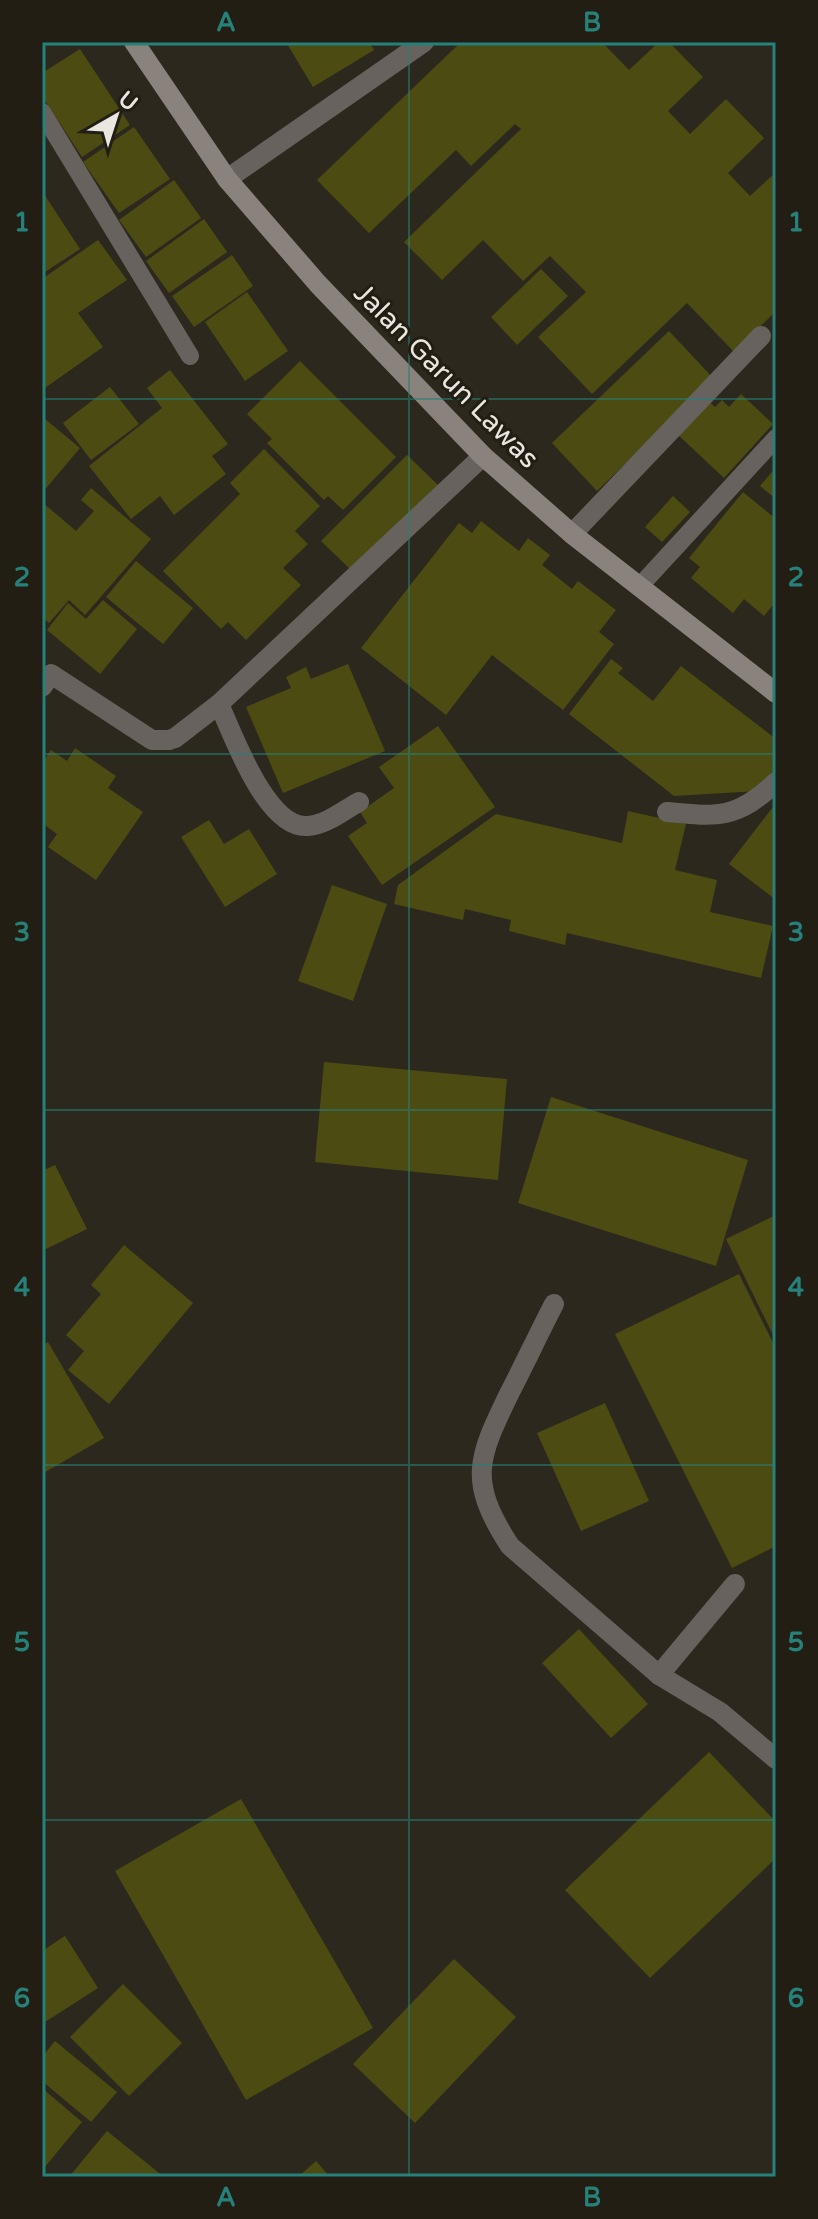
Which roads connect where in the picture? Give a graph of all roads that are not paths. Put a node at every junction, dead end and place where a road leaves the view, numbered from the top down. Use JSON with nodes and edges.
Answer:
{"nodes":[{"id":1,"x":134,"y":42,"type":"edge"},
{"id":2,"x":424,"y":42,"type":"edge"},
{"id":3,"x":42,"y":112,"type":"edge"},
{"id":4,"x":227,"y":179,"type":"junction"},
{"id":5,"x":761,"y":336,"type":"dead end"},
{"id":6,"x":190,"y":356,"type":"dead end"},
{"id":7,"x":776,"y":438,"type":"edge"},
{"id":8,"x":483,"y":456,"type":"junction"},
{"id":9,"x":572,"y":534,"type":"junction"},
{"id":10,"x":639,"y":587,"type":"junction"},
{"id":11,"x":45,"y":676,"type":"edge"},
{"id":12,"x":776,"y":693,"type":"edge"},
{"id":13,"x":219,"y":704,"type":"junction"},
{"id":14,"x":776,"y":782,"type":"edge"},
{"id":15,"x":359,"y":802,"type":"dead end"},
{"id":16,"x":667,"y":812,"type":"dead end"},
{"id":17,"x":554,"y":1304,"type":"dead end"},
{"id":18,"x":735,"y":1584,"type":"dead end"},
{"id":19,"x":659,"y":1675,"type":"junction"},
{"id":20,"x":776,"y":1759,"type":"edge"}],
"edges":[{"from":1,"to":4,"type":"main road","name":"Jalan Garun Lawas"},
{"from":2,"to":4,"type":"street"},
{"from":3,"to":6,"type":"lane"},
{"from":4,"to":8,"type":"main road","name":"Jalan Garun Lawas"},
{"from":5,"to":9,"type":"street"},
{"from":7,"to":10,"type":"lane"},
{"from":8,"to":9,"type":"main road","name":"Jalan Garun Lawas"},
{"from":8,"to":13,"type":"street"},
{"from":9,"to":10,"type":"main road","name":"Jalan Garun Lawas"},
{"from":10,"to":12,"type":"main road","name":"Jalan Garun Lawas"},
{"from":11,"to":13,"type":"street"},
{"from":13,"to":15,"type":"street"},
{"from":14,"to":16,"type":"street"},
{"from":17,"to":19,"type":"street"},
{"from":18,"to":19,"type":"street"},
{"from":19,"to":20,"type":"street"}]}
